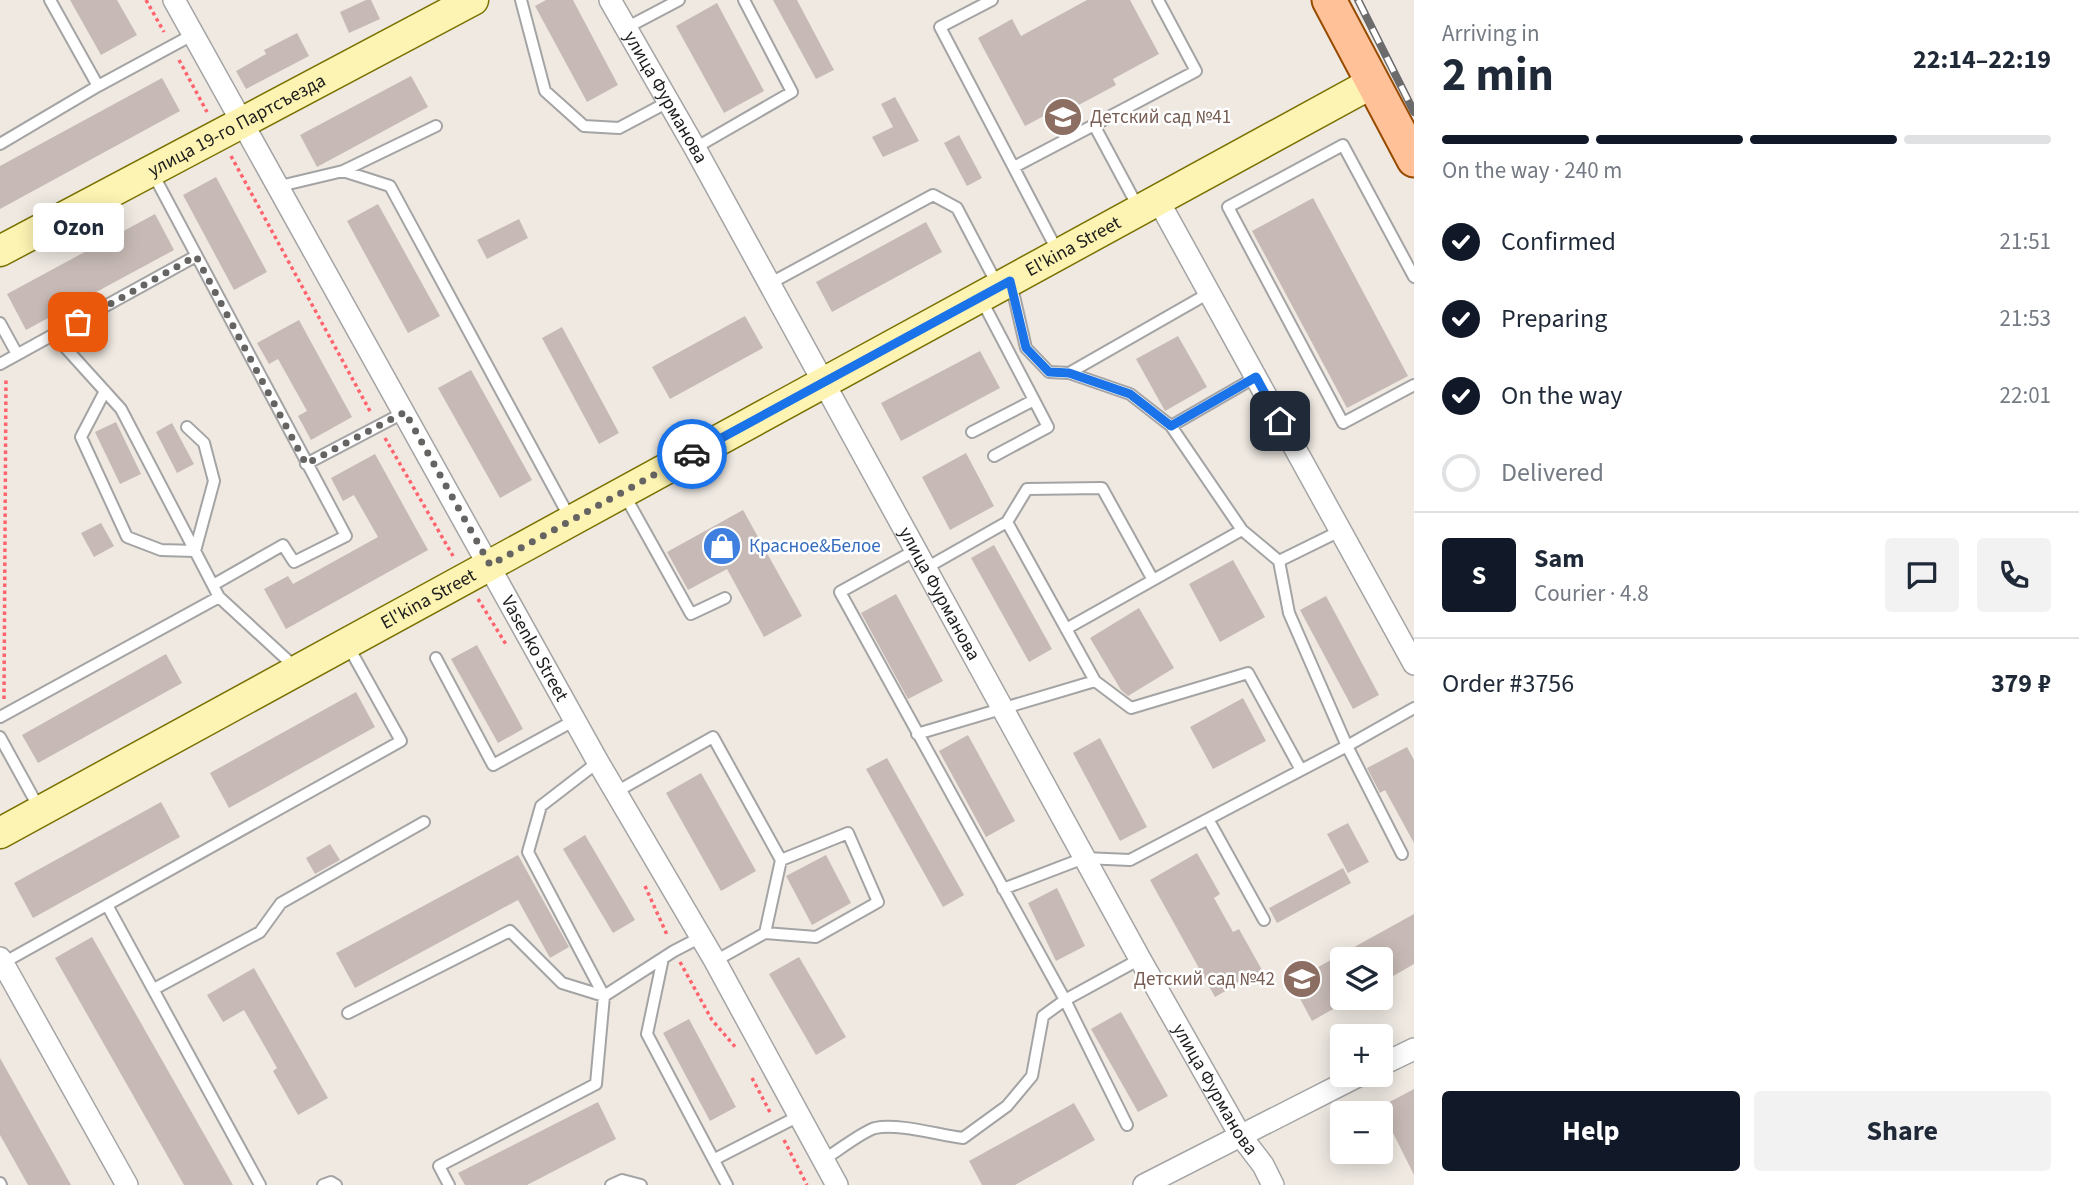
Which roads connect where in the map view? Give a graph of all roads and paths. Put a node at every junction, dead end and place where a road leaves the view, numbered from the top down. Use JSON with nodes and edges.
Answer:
{"nodes":[{"id":1,"x":50,"y":0,"type":"edge"},
{"id":2,"x":174,"y":0,"type":"edge"},
{"id":3,"x":473,"y":0,"type":"edge"},
{"id":4,"x":521,"y":0,"type":"edge"},
{"id":5,"x":610,"y":0,"type":"edge"},
{"id":6,"x":679,"y":0,"type":"edge"},
{"id":7,"x":744,"y":0,"type":"edge"},
{"id":8,"x":992,"y":0,"type":"edge"},
{"id":9,"x":1158,"y":0,"type":"edge"},
{"id":10,"x":1329,"y":0,"type":"edge"},
{"id":11,"x":626,"y":28,"type":"junction"},
{"id":12,"x":194,"y":34,"type":"junction"},
{"id":13,"x":1371,"y":83,"type":"junction"},
{"id":14,"x":98,"y":86,"type":"junction"},
{"id":15,"x":668,"y":102,"type":"junction"},
{"id":16,"x":242,"y":122,"type":"junction"},
{"id":17,"x":1094,"y":125,"type":"junction"},
{"id":18,"x":436,"y":126,"type":"dead end"},
{"id":19,"x":0,"y":144,"type":"edge"},
{"id":20,"x":695,"y":148,"type":"junction"},
{"id":21,"x":1414,"y":160,"type":"edge"},
{"id":22,"x":1014,"y":167,"type":"junction"},
{"id":23,"x":150,"y":169,"type":"junction"},
{"id":24,"x":343,"y":171,"type":"junction"},
{"id":25,"x":280,"y":186,"type":"junction"},
{"id":26,"x":1149,"y":205,"type":"junction"},
{"id":27,"x":0,"y":251,"type":"edge"},
{"id":28,"x":1059,"y":254,"type":"junction"},
{"id":29,"x":196,"y":256,"type":"junction"},
{"id":30,"x":1414,"y":277,"type":"edge"},
{"id":31,"x":769,"y":284,"type":"junction"},
{"id":32,"x":996,"y":288,"type":"junction"},
{"id":33,"x":1209,"y":293,"type":"junction"},
{"id":34,"x":0,"y":323,"type":"edge"},
{"id":35,"x":54,"y":335,"type":"junction"},
{"id":36,"x":17,"y":354,"type":"junction"},
{"id":37,"x":3,"y":362,"type":"edge"},
{"id":38,"x":1069,"y":373,"type":"junction"},
{"id":39,"x":1256,"y":377,"type":"junction"},
{"id":40,"x":822,"y":383,"type":"junction"},
{"id":41,"x":1414,"y":385,"type":"edge"},
{"id":42,"x":106,"y":391,"type":"junction"},
{"id":43,"x":1034,"y":400,"type":"junction"},
{"id":44,"x":405,"y":412,"type":"junction"},
{"id":45,"x":1171,"y":426,"type":"junction"},
{"id":46,"x":187,"y":427,"type":"dead end"},
{"id":47,"x":972,"y":432,"type":"dead end"},
{"id":48,"x":994,"y":456,"type":"dead end"},
{"id":49,"x":306,"y":464,"type":"junction"},
{"id":50,"x":622,"y":492,"type":"junction"},
{"id":51,"x":571,"y":520,"type":"junction"},
{"id":52,"x":1007,"y":522,"type":"junction"},
{"id":53,"x":1242,"y":530,"type":"junction"},
{"id":54,"x":1340,"y":531,"type":"junction"},
{"id":55,"x":916,"y":550,"type":"junction"},
{"id":56,"x":195,"y":551,"type":"junction"},
{"id":57,"x":1279,"y":561,"type":"junction"},
{"id":58,"x":490,"y":565,"type":"junction"},
{"id":59,"x":926,"y":568,"type":"junction"},
{"id":60,"x":1153,"y":580,"type":"junction"},
{"id":61,"x":213,"y":585,"type":"junction"},
{"id":62,"x":219,"y":597,"type":"junction"},
{"id":63,"x":725,"y":597,"type":"dead end"},
{"id":64,"x":1066,"y":629,"type":"junction"},
{"id":65,"x":347,"y":643,"type":"junction"},
{"id":66,"x":436,"y":658,"type":"dead end"},
{"id":67,"x":1414,"y":664,"type":"edge"},
{"id":68,"x":298,"y":670,"type":"junction"},
{"id":69,"x":1095,"y":681,"type":"junction"},
{"id":70,"x":1414,"y":708,"type":"edge"},
{"id":71,"x":1004,"y":709,"type":"junction"},
{"id":72,"x":2,"y":716,"type":"edge"},
{"id":73,"x":575,"y":720,"type":"junction"},
{"id":74,"x":917,"y":734,"type":"junction"},
{"id":75,"x":0,"y":737,"type":"edge"},
{"id":76,"x":1347,"y":746,"type":"junction"},
{"id":77,"x":598,"y":762,"type":"junction"},
{"id":78,"x":1301,"y":770,"type":"junction"},
{"id":79,"x":615,"y":792,"type":"junction"},
{"id":80,"x":41,"y":811,"type":"junction"},
{"id":81,"x":1208,"y":819,"type":"junction"},
{"id":82,"x":424,"y":822,"type":"dead end"},
{"id":83,"x":0,"y":833,"type":"edge"},
{"id":84,"x":1402,"y":854,"type":"dead end"},
{"id":85,"x":1084,"y":858,"type":"junction"},
{"id":86,"x":781,"y":860,"type":"junction"},
{"id":87,"x":1003,"y":889,"type":"junction"},
{"id":88,"x":107,"y":905,"type":"junction"},
{"id":89,"x":1264,"y":920,"type":"dead end"},
{"id":90,"x":765,"y":933,"type":"junction"},
{"id":91,"x":701,"y":937,"type":"junction"},
{"id":92,"x":663,"y":958,"type":"junction"},
{"id":93,"x":1140,"y":959,"type":"junction"},
{"id":94,"x":2,"y":961,"type":"edge"},
{"id":95,"x":715,"y":961,"type":"junction"},
{"id":96,"x":154,"y":989,"type":"junction"},
{"id":97,"x":604,"y":996,"type":"junction"},
{"id":98,"x":1065,"y":1000,"type":"junction"},
{"id":99,"x":348,"y":1013,"type":"dead end"},
{"id":100,"x":1414,"y":1049,"type":"edge"},
{"id":101,"x":1393,"y":1059,"type":"edge"},
{"id":102,"x":1336,"y":1087,"type":"edge"},
{"id":103,"x":799,"y":1116,"type":"junction"},
{"id":104,"x":1126,"y":1125,"type":"dead end"},
{"id":105,"x":1240,"y":1135,"type":"junction"},
{"id":106,"x":715,"y":1158,"type":"junction"},
{"id":107,"x":823,"y":1160,"type":"junction"},
{"id":108,"x":722,"y":1184,"type":"edge"},
{"id":109,"x":127,"y":1185,"type":"edge"},
{"id":110,"x":260,"y":1185,"type":"edge"},
{"id":111,"x":323,"y":1185,"type":"edge"},
{"id":112,"x":337,"y":1185,"type":"edge"},
{"id":113,"x":449,"y":1185,"type":"edge"},
{"id":114,"x":611,"y":1185,"type":"edge"},
{"id":115,"x":641,"y":1185,"type":"edge"},
{"id":116,"x":837,"y":1185,"type":"edge"},
{"id":117,"x":1144,"y":1185,"type":"edge"},
{"id":118,"x":1273,"y":1185,"type":"edge"}],
"edges":[{"from":1,"to":14,"type":"lane"},
{"from":2,"to":12,"type":"street","name":"Vasenko Street"},
{"from":3,"to":16,"type":"street","name":"улица 19-го Партсъезда"},
{"from":4,"to":15,"type":"lane"},
{"from":5,"to":11,"type":"street","name":"улица Фурманова"},
{"from":6,"to":11,"type":"lane"},
{"from":7,"to":20,"type":"lane"},
{"from":8,"to":22,"type":"lane"},
{"from":9,"to":17,"type":"lane"},
{"from":10,"to":13,"type":"main road"},
{"from":11,"to":15,"type":"street","name":"улица Фурманова"},
{"from":12,"to":14,"type":"lane"},
{"from":12,"to":16,"type":"street","name":"Vasenko Street"},
{"from":13,"to":21,"type":"main road"},
{"from":13,"to":26,"type":"street","name":"El'kina Street"},
{"from":14,"to":19,"type":"lane"},
{"from":15,"to":20,"type":"street","name":"улица Фурманова"},
{"from":16,"to":23,"type":"street","name":"улица 19-го Партсъезда"},
{"from":16,"to":25,"type":"street","name":"Vasenko Street"},
{"from":17,"to":22,"type":"lane"},
{"from":17,"to":26,"type":"lane"},
{"from":18,"to":24,"type":"lane"},
{"from":20,"to":31,"type":"street","name":"улица Фурманова"},
{"from":22,"to":28,"type":"lane"},
{"from":23,"to":27,"type":"street","name":"улица 19-го Партсъезда"},
{"from":23,"to":29,"type":"lane"},
{"from":24,"to":25,"type":"lane"},
{"from":24,"to":51,"type":"lane"},
{"from":25,"to":44,"type":"street","name":"Vasenko Street"},
{"from":26,"to":28,"type":"street","name":"El'kina Street"},
{"from":26,"to":33,"type":"street"},
{"from":28,"to":32,"type":"street","name":"El'kina Street"},
{"from":29,"to":35,"type":"lane"},
{"from":29,"to":49,"type":"lane"},
{"from":30,"to":41,"type":"lane"},
{"from":31,"to":32,"type":"lane"},
{"from":31,"to":40,"type":"street","name":"улица Фурманова"},
{"from":32,"to":38,"type":"lane"},
{"from":32,"to":40,"type":"street","name":"El'kina Street"},
{"from":32,"to":43,"type":"lane"},
{"from":33,"to":38,"type":"lane"},
{"from":33,"to":39,"type":"street"},
{"from":34,"to":36,"type":"lane"},
{"from":35,"to":36,"type":"lane"},
{"from":35,"to":42,"type":"lane"},
{"from":36,"to":37,"type":"lane"},
{"from":37,"to":72,"type":"path"},
{"from":38,"to":45,"type":"lane"},
{"from":39,"to":45,"type":"lane"},
{"from":39,"to":54,"type":"street"},
{"from":40,"to":50,"type":"street","name":"El'kina Street"},
{"from":40,"to":55,"type":"street","name":"улица Фурманова"},
{"from":42,"to":56,"type":"lane"},
{"from":42,"to":56,"type":"lane"},
{"from":43,"to":47,"type":"lane"},
{"from":43,"to":48,"type":"lane"},
{"from":44,"to":49,"type":"lane"},
{"from":44,"to":58,"type":"street","name":"Vasenko Street"},
{"from":45,"to":53,"type":"lane"},
{"from":46,"to":56,"type":"lane"},
{"from":49,"to":61,"type":"lane"},
{"from":50,"to":51,"type":"street","name":"El'kina Street"},
{"from":50,"to":63,"type":"lane"},
{"from":51,"to":58,"type":"street","name":"El'kina Street"},
{"from":52,"to":59,"type":"lane"},
{"from":52,"to":60,"type":"lane"},
{"from":52,"to":64,"type":"lane"},
{"from":53,"to":57,"type":"lane"},
{"from":53,"to":60,"type":"lane"},
{"from":54,"to":57,"type":"lane"},
{"from":54,"to":67,"type":"street"},
{"from":55,"to":59,"type":"street","name":"улица Фурманова"},
{"from":55,"to":74,"type":"lane"},
{"from":56,"to":61,"type":"lane"},
{"from":57,"to":76,"type":"lane"},
{"from":58,"to":65,"type":"street","name":"El'kina Street"},
{"from":58,"to":73,"type":"street","name":"Vasenko Street"},
{"from":59,"to":71,"type":"street","name":"улица Фурманова"},
{"from":60,"to":64,"type":"lane"},
{"from":61,"to":62,"type":"lane"},
{"from":62,"to":68,"type":"lane"},
{"from":62,"to":72,"type":"lane"},
{"from":64,"to":69,"type":"lane"},
{"from":65,"to":68,"type":"street","name":"El'kina Street"},
{"from":65,"to":88,"type":"lane"},
{"from":66,"to":73,"type":"lane"},
{"from":68,"to":80,"type":"street","name":"El'kina Street"},
{"from":69,"to":71,"type":"lane"},
{"from":69,"to":78,"type":"lane"},
{"from":70,"to":76,"type":"lane"},
{"from":71,"to":74,"type":"lane"},
{"from":71,"to":85,"type":"street","name":"улица Фурманова"},
{"from":73,"to":77,"type":"street","name":"Vasenko Street"},
{"from":74,"to":87,"type":"lane"},
{"from":75,"to":80,"type":"lane"},
{"from":76,"to":78,"type":"lane"},
{"from":76,"to":84,"type":"lane"},
{"from":77,"to":79,"type":"street","name":"Vasenko Street"},
{"from":77,"to":97,"type":"lane"},
{"from":78,"to":81,"type":"lane"},
{"from":79,"to":86,"type":"lane"},
{"from":79,"to":91,"type":"street","name":"Vasenko Street"},
{"from":80,"to":83,"type":"street","name":"El'kina Street"},
{"from":81,"to":85,"type":"lane"},
{"from":81,"to":89,"type":"lane"},
{"from":82,"to":96,"type":"lane"},
{"from":85,"to":87,"type":"lane"},
{"from":85,"to":93,"type":"street","name":"улица Фурманова"},
{"from":86,"to":90,"type":"lane"},
{"from":86,"to":90,"type":"lane"},
{"from":87,"to":98,"type":"lane"},
{"from":88,"to":94,"type":"lane"},
{"from":88,"to":96,"type":"lane"},
{"from":90,"to":95,"type":"lane"},
{"from":91,"to":92,"type":"lane"},
{"from":91,"to":95,"type":"street","name":"Vasenko Street"},
{"from":92,"to":97,"type":"lane"},
{"from":92,"to":106,"type":"lane"},
{"from":93,"to":98,"type":"lane"},
{"from":93,"to":105,"type":"street","name":"улица Фурманова"},
{"from":94,"to":109,"type":"street"},
{"from":95,"to":103,"type":"street","name":"Vasenko Street"},
{"from":96,"to":110,"type":"lane"},
{"from":97,"to":99,"type":"lane"},
{"from":97,"to":113,"type":"lane"},
{"from":98,"to":104,"type":"lane"},
{"from":98,"to":107,"type":"lane"},
{"from":100,"to":101,"type":"street"},
{"from":102,"to":105,"type":"street"},
{"from":103,"to":106,"type":"lane"},
{"from":103,"to":107,"type":"street","name":"Vasenko Street"},
{"from":105,"to":117,"type":"street"},
{"from":105,"to":118,"type":"street","name":"улица Фурманова"},
{"from":106,"to":108,"type":"lane"},
{"from":107,"to":116,"type":"street","name":"Vasenko Street"},
{"from":111,"to":112,"type":"lane"},
{"from":114,"to":115,"type":"lane"}]}
